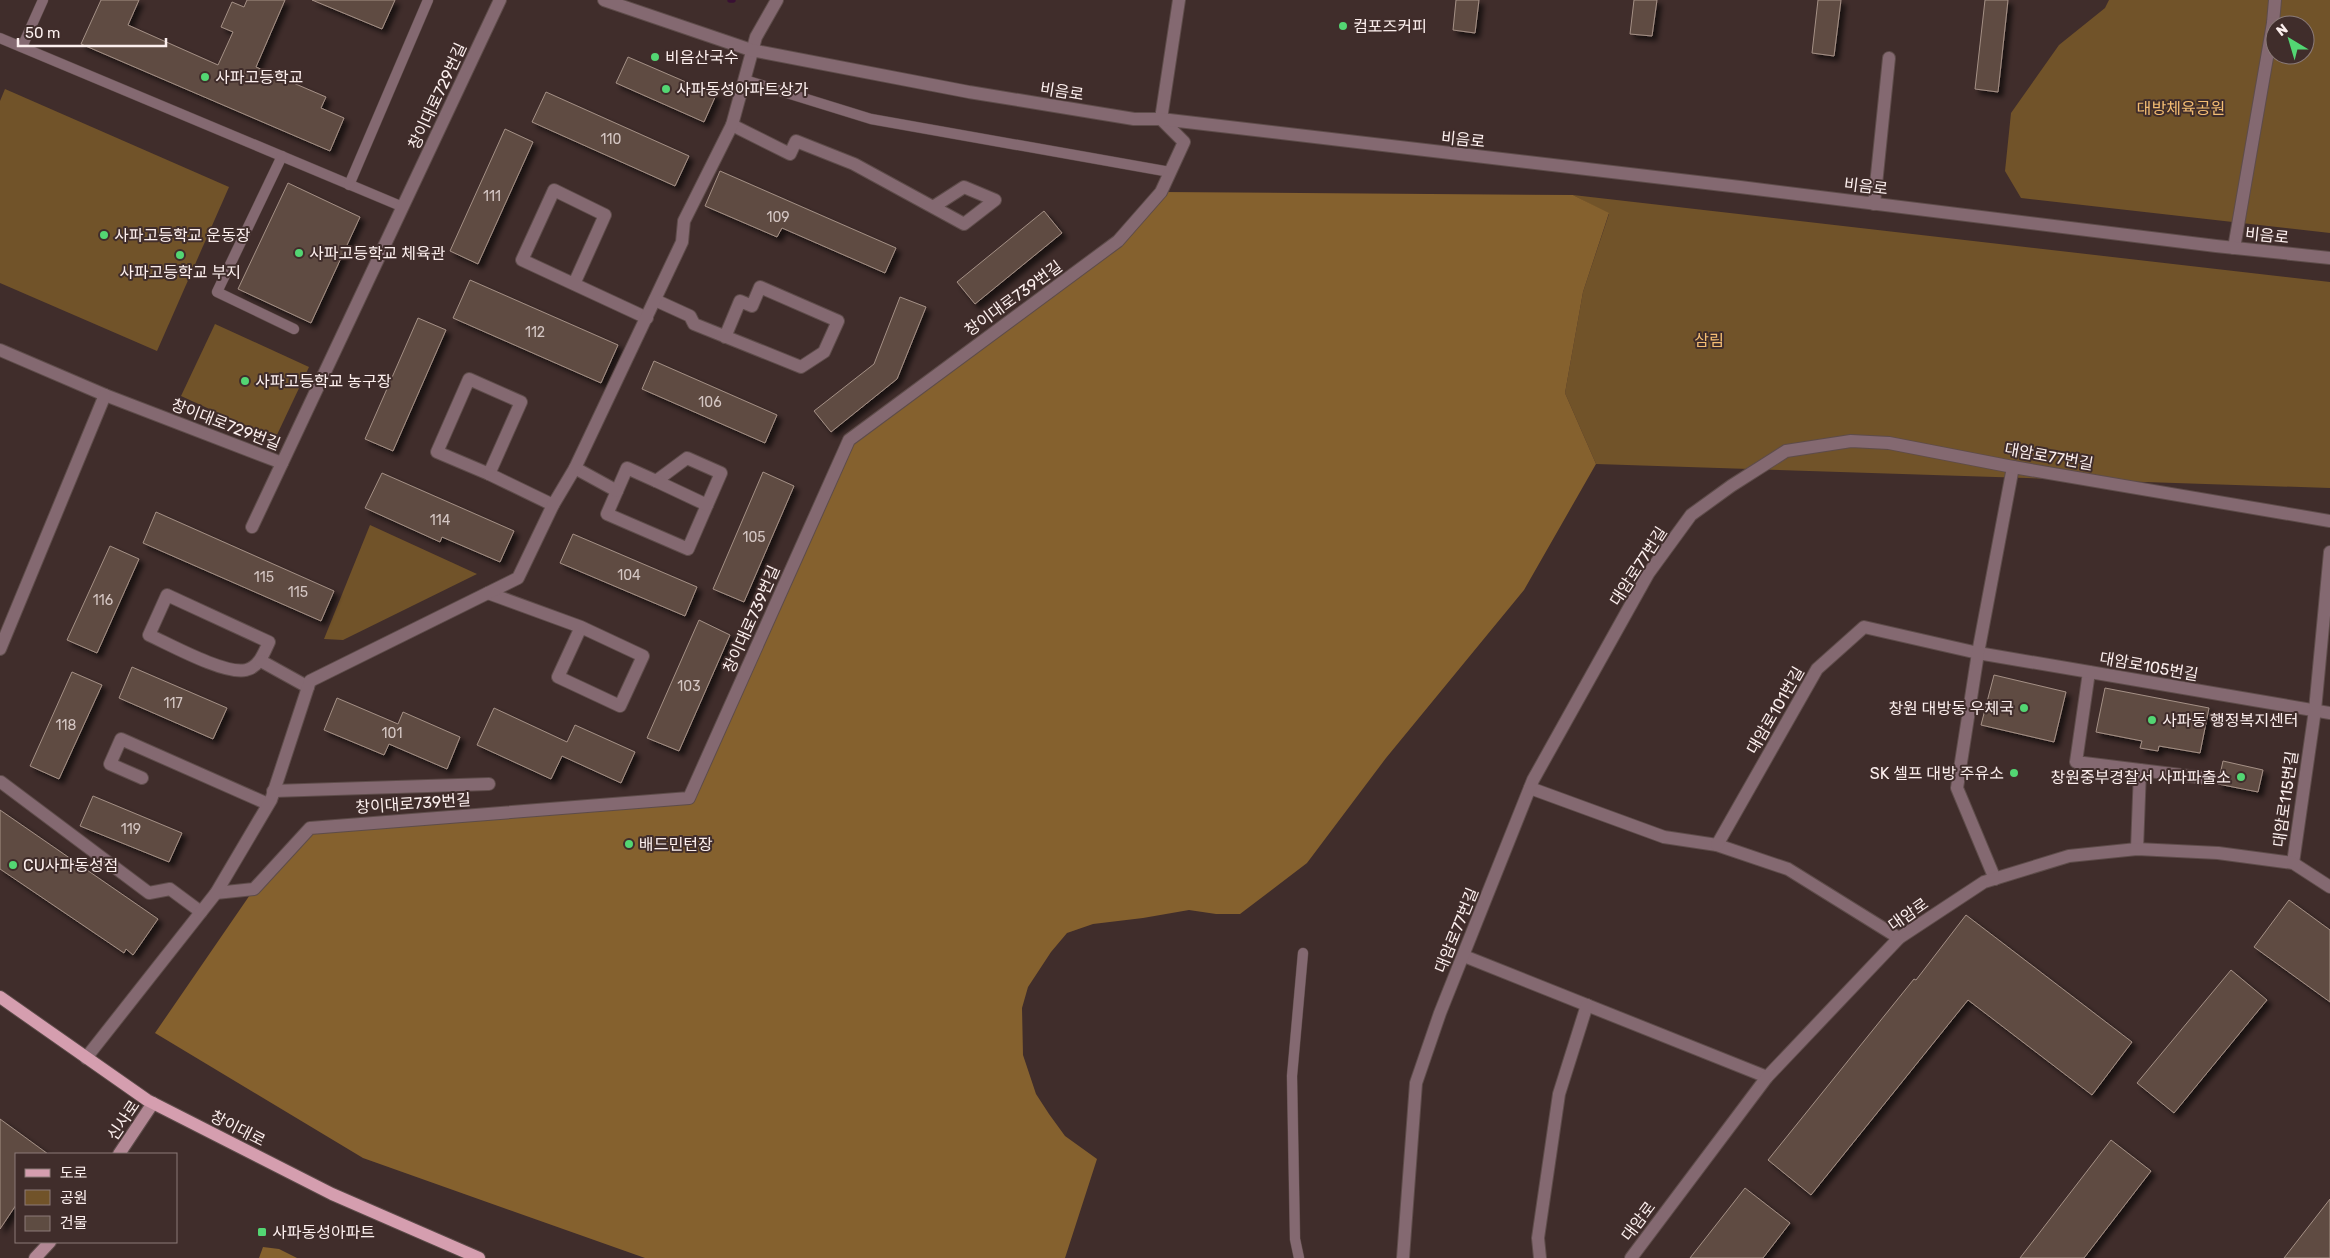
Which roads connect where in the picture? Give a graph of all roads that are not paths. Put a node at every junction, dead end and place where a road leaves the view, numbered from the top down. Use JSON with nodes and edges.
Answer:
{"nodes":[{"id":1,"x":43,"y":0,"type":"edge"},
{"id":2,"x":428,"y":0,"type":"edge"},
{"id":3,"x":500,"y":0,"type":"edge"},
{"id":4,"x":604,"y":0,"type":"edge"},
{"id":5,"x":777,"y":0,"type":"edge"},
{"id":6,"x":1180,"y":0,"type":"edge"},
{"id":7,"x":2275,"y":0,"type":"edge"},
{"id":8,"x":2275,"y":15,"type":"edge"},
{"id":9,"x":0,"y":38,"type":"edge"},
{"id":10,"x":22,"y":47,"type":"junction"},
{"id":11,"x":751,"y":50,"type":"junction"},
{"id":12,"x":1888,"y":58,"type":"dead end"},
{"id":13,"x":2267,"y":65,"type":"edge"},
{"id":14,"x":744,"y":80,"type":"junction"},
{"id":15,"x":1161,"y":120,"type":"junction"},
{"id":16,"x":732,"y":124,"type":"junction"},
{"id":17,"x":282,"y":156,"type":"junction"},
{"id":18,"x":1170,"y":172,"type":"junction"},
{"id":19,"x":349,"y":185,"type":"junction"},
{"id":20,"x":1874,"y":204,"type":"junction"},
{"id":21,"x":403,"y":207,"type":"junction"},
{"id":22,"x":932,"y":207,"type":"dead end"},
{"id":23,"x":2234,"y":248,"type":"junction"},
{"id":24,"x":2330,"y":258,"type":"edge"},
{"id":25,"x":574,"y":284,"type":"junction"},
{"id":26,"x":656,"y":300,"type":"junction"},
{"id":27,"x":646,"y":318,"type":"junction"},
{"id":28,"x":294,"y":329,"type":"dead end"},
{"id":29,"x":725,"y":337,"type":"junction"},
{"id":30,"x":0,"y":350,"type":"edge"},
{"id":31,"x":104,"y":395,"type":"junction"},
{"id":32,"x":282,"y":463,"type":"junction"},
{"id":33,"x":2014,"y":467,"type":"junction"},
{"id":34,"x":574,"y":468,"type":"junction"},
{"id":35,"x":489,"y":474,"type":"junction"},
{"id":36,"x":656,"y":481,"type":"junction"},
{"id":37,"x":617,"y":491,"type":"junction"},
{"id":38,"x":553,"y":505,"type":"junction"},
{"id":39,"x":707,"y":506,"type":"junction"},
{"id":40,"x":2330,"y":521,"type":"edge"},
{"id":41,"x":252,"y":527,"type":"dead end"},
{"id":42,"x":2330,"y":552,"type":"edge"},
{"id":43,"x":488,"y":593,"type":"junction"},
{"id":44,"x":2327,"y":616,"type":"edge"},
{"id":45,"x":581,"y":627,"type":"junction"},
{"id":46,"x":2,"y":641,"type":"edge"},
{"id":47,"x":1978,"y":653,"type":"junction"},
{"id":48,"x":260,"y":661,"type":"junction"},
{"id":49,"x":2089,"y":672,"type":"junction"},
{"id":50,"x":308,"y":687,"type":"junction"},
{"id":51,"x":2314,"y":710,"type":"junction"},
{"id":52,"x":2330,"y":713,"type":"edge"},
{"id":53,"x":2140,"y":770,"type":"junction"},
{"id":54,"x":142,"y":778,"type":"dead end"},
{"id":55,"x":2205,"y":778,"type":"dead end"},
{"id":56,"x":1,"y":782,"type":"edge"},
{"id":57,"x":489,"y":784,"type":"dead end"},
{"id":58,"x":1530,"y":788,"type":"junction"},
{"id":59,"x":273,"y":791,"type":"junction"},
{"id":60,"x":268,"y":804,"type":"junction"},
{"id":61,"x":1717,"y":845,"type":"junction"},
{"id":62,"x":2137,"y":849,"type":"junction"},
{"id":63,"x":2293,"y":863,"type":"junction"},
{"id":64,"x":1995,"y":879,"type":"junction"},
{"id":65,"x":2330,"y":887,"type":"edge"},
{"id":66,"x":216,"y":893,"type":"junction"},
{"id":67,"x":201,"y":912,"type":"junction"},
{"id":68,"x":1899,"y":938,"type":"junction"},
{"id":69,"x":1303,"y":953,"type":"dead end"},
{"id":70,"x":1464,"y":956,"type":"junction"},
{"id":71,"x":0,"y":997,"type":"edge"},
{"id":72,"x":1588,"y":1005,"type":"junction"},
{"id":73,"x":86,"y":1058,"type":"junction"},
{"id":74,"x":1767,"y":1077,"type":"junction"},
{"id":75,"x":153,"y":1103,"type":"junction"},
{"id":76,"x":120,"y":1153,"type":"edge"},
{"id":77,"x":49,"y":1243,"type":"edge"},
{"id":78,"x":35,"y":1258,"type":"edge"},
{"id":79,"x":478,"y":1258,"type":"edge"},
{"id":80,"x":1300,"y":1258,"type":"edge"},
{"id":81,"x":1403,"y":1258,"type":"edge"},
{"id":82,"x":1540,"y":1258,"type":"edge"},
{"id":83,"x":1631,"y":1258,"type":"edge"}],
"edges":[{"from":1,"to":10,"type":"lane"},
{"from":2,"to":19,"type":"lane"},
{"from":3,"to":21,"type":"street","name":"창이대로729번길"},
{"from":4,"to":11,"type":"street","name":"비음로"},
{"from":5,"to":11,"type":"street"},
{"from":6,"to":15,"type":"street"},
{"from":7,"to":8,"type":"street"},
{"from":9,"to":10,"type":"lane"},
{"from":10,"to":17,"type":"lane"},
{"from":11,"to":14,"type":"street"},
{"from":11,"to":15,"type":"street","name":"비음로"},
{"from":12,"to":20,"type":"street"},
{"from":13,"to":23,"type":"street"},
{"from":14,"to":16,"type":"street"},
{"from":14,"to":18,"type":"lane"},
{"from":15,"to":18,"type":"street","name":"창이대로739번길"},
{"from":15,"to":20,"type":"street","name":"비음로"},
{"from":16,"to":22,"type":"street"},
{"from":16,"to":26,"type":"street"},
{"from":17,"to":19,"type":"lane"},
{"from":17,"to":28,"type":"lane"},
{"from":18,"to":66,"type":"street","name":"창이대로739번길"},
{"from":19,"to":21,"type":"lane"},
{"from":20,"to":23,"type":"street","name":"비음로"},
{"from":21,"to":32,"type":"street","name":"창이대로729번길"},
{"from":23,"to":24,"type":"street","name":"비음로"},
{"from":25,"to":25,"type":"street"},
{"from":25,"to":27,"type":"street"},
{"from":26,"to":27,"type":"street"},
{"from":26,"to":29,"type":"street"},
{"from":27,"to":34,"type":"street"},
{"from":29,"to":29,"type":"street"},
{"from":30,"to":31,"type":"street","name":"창이대로729번길"},
{"from":31,"to":32,"type":"street","name":"창이대로729번길"},
{"from":31,"to":46,"type":"street"},
{"from":32,"to":41,"type":"street"},
{"from":33,"to":40,"type":"street","name":"대암로77번길"},
{"from":33,"to":47,"type":"street"},
{"from":33,"to":58,"type":"street","name":"대암로77번길"},
{"from":34,"to":37,"type":"street"},
{"from":34,"to":38,"type":"street"},
{"from":35,"to":35,"type":"street"},
{"from":35,"to":38,"type":"street"},
{"from":36,"to":37,"type":"street"},
{"from":36,"to":39,"type":"street"},
{"from":36,"to":39,"type":"street"},
{"from":37,"to":39,"type":"street"},
{"from":38,"to":43,"type":"street"},
{"from":42,"to":44,"type":"street","name":"대암로115번길"},
{"from":43,"to":45,"type":"street"},
{"from":43,"to":50,"type":"street"},
{"from":44,"to":51,"type":"street","name":"대암로115번길"},
{"from":45,"to":45,"type":"street"},
{"from":47,"to":49,"type":"street","name":"대암로105번길"},
{"from":47,"to":61,"type":"street","name":"대암로101번길"},
{"from":47,"to":64,"type":"street"},
{"from":48,"to":48,"type":"street"},
{"from":48,"to":50,"type":"street"},
{"from":49,"to":51,"type":"street","name":"대암로105번길"},
{"from":49,"to":53,"type":"street"},
{"from":50,"to":59,"type":"street"},
{"from":51,"to":52,"type":"street"},
{"from":51,"to":63,"type":"street","name":"대암로115번길"},
{"from":53,"to":55,"type":"street"},
{"from":53,"to":62,"type":"street"},
{"from":54,"to":60,"type":"street"},
{"from":56,"to":67,"type":"street"},
{"from":57,"to":59,"type":"street"},
{"from":58,"to":61,"type":"street"},
{"from":58,"to":70,"type":"street","name":"대암로77번길"},
{"from":59,"to":60,"type":"street"},
{"from":60,"to":66,"type":"street"},
{"from":61,"to":68,"type":"street"},
{"from":62,"to":63,"type":"street","name":"대암로"},
{"from":62,"to":64,"type":"street","name":"대암로"},
{"from":63,"to":65,"type":"street","name":"대암로"},
{"from":64,"to":68,"type":"street","name":"대암로"},
{"from":66,"to":67,"type":"street"},
{"from":67,"to":73,"type":"street"},
{"from":68,"to":74,"type":"street","name":"대암로"},
{"from":69,"to":80,"type":"lane"},
{"from":70,"to":72,"type":"street"},
{"from":70,"to":81,"type":"street","name":"대암로77번길"},
{"from":71,"to":73,"type":"main road","name":"창이대로"},
{"from":72,"to":74,"type":"street"},
{"from":72,"to":82,"type":"street"},
{"from":73,"to":75,"type":"main road","name":"창이대로"},
{"from":74,"to":83,"type":"street","name":"대암로"},
{"from":75,"to":76,"type":"main road","name":"신사로"},
{"from":75,"to":79,"type":"main road","name":"창이대로"},
{"from":77,"to":78,"type":"main road"}]}
